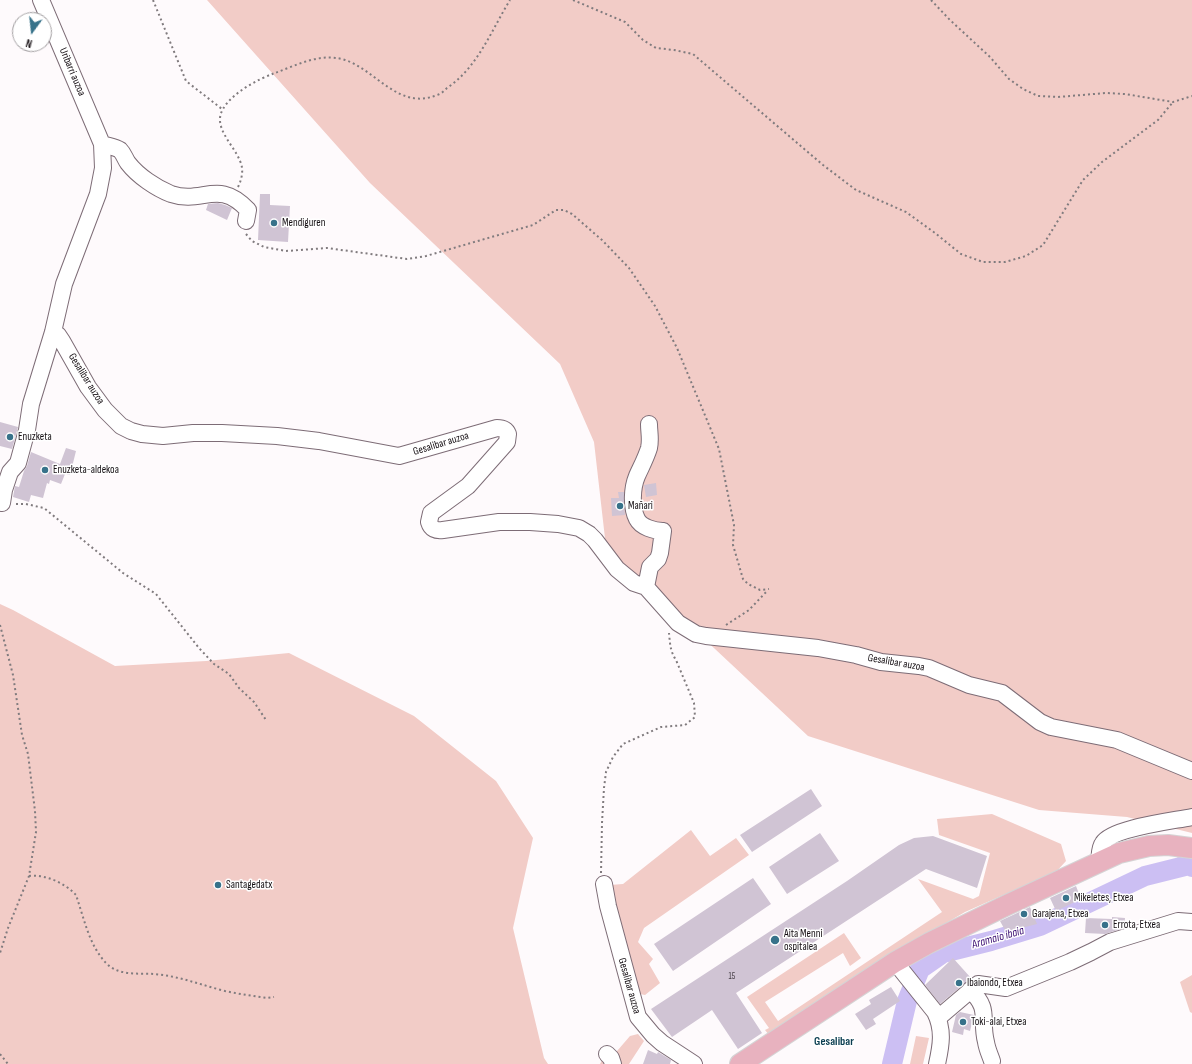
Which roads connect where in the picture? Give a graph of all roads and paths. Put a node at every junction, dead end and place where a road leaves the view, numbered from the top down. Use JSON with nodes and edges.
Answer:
{"nodes":[{"id":1,"x":41,"y":0,"type":"edge"},
{"id":2,"x":153,"y":0,"type":"edge"},
{"id":3,"x":510,"y":0,"type":"edge"},
{"id":4,"x":573,"y":0,"type":"edge"},
{"id":5,"x":931,"y":0,"type":"edge"},
{"id":6,"x":1192,"y":96,"type":"edge"},
{"id":7,"x":1173,"y":102,"type":"junction"},
{"id":8,"x":222,"y":109,"type":"junction"},
{"id":9,"x":102,"y":144,"type":"junction"},
{"id":10,"x":230,"y":196,"type":"junction"},
{"id":11,"x":246,"y":221,"type":"joint"},
{"id":12,"x":53,"y":332,"type":"junction"},
{"id":13,"x":649,"y":424,"type":"dead end"},
{"id":14,"x":2,"y":503,"type":"joint"},
{"id":15,"x":646,"y":587,"type":"junction"},
{"id":16,"x":674,"y":618,"type":"junction"},
{"id":17,"x":0,"y":625,"type":"edge"},
{"id":18,"x":723,"y":626,"type":"dead end"},
{"id":19,"x":266,"y":720,"type":"dead end"},
{"id":20,"x":1192,"y":771,"type":"edge"},
{"id":21,"x":1192,"y":817,"type":"edge"},
{"id":22,"x":1192,"y":848,"type":"edge"},
{"id":23,"x":1099,"y":862,"type":"junction"},
{"id":24,"x":29,"y":876,"type":"junction"},
{"id":25,"x":604,"y":884,"type":"joint"},
{"id":26,"x":1192,"y":922,"type":"edge"},
{"id":27,"x":0,"y":954,"type":"edge"},
{"id":28,"x":901,"y":969,"type":"junction"},
{"id":29,"x":974,"y":987,"type":"junction"},
{"id":30,"x":274,"y":997,"type":"dead end"},
{"id":31,"x":938,"y":1018,"type":"junction"},
{"id":32,"x":0,"y":1054,"type":"edge"},
{"id":33,"x":992,"y":1061,"type":"dead end"},
{"id":34,"x":8,"y":1064,"type":"edge"},
{"id":35,"x":694,"y":1064,"type":"edge"},
{"id":36,"x":740,"y":1064,"type":"edge"},
{"id":37,"x":937,"y":1064,"type":"edge"}],
"edges":[{"from":1,"to":9,"type":"street","name":"Uribarri auzoa"},
{"from":2,"to":8,"type":"path"},
{"from":3,"to":8,"type":"path"},
{"from":4,"to":7,"type":"path"},
{"from":5,"to":7,"type":"path"},
{"from":6,"to":7,"type":"path"},
{"from":8,"to":10,"type":"path"},
{"from":9,"to":10,"type":"street"},
{"from":9,"to":12,"type":"street"},
{"from":10,"to":11,"type":"street"},
{"from":11,"to":18,"type":"path"},
{"from":12,"to":14,"type":"street"},
{"from":12,"to":15,"type":"street","name":"Gesalibar auzoa"},
{"from":13,"to":15,"type":"street"},
{"from":14,"to":19,"type":"path"},
{"from":15,"to":16,"type":"street","name":"Gesalibar auzoa"},
{"from":16,"to":20,"type":"street","name":"Gesalibar auzoa"},
{"from":16,"to":25,"type":"path"},
{"from":17,"to":24,"type":"path"},
{"from":21,"to":23,"type":"street"},
{"from":22,"to":23,"type":"main road"},
{"from":23,"to":28,"type":"main road"},
{"from":24,"to":27,"type":"path"},
{"from":24,"to":30,"type":"path"},
{"from":25,"to":35,"type":"street","name":"Gesalibar auzoa"},
{"from":26,"to":29,"type":"street"},
{"from":28,"to":31,"type":"street"},
{"from":28,"to":36,"type":"main road"},
{"from":29,"to":31,"type":"street"},
{"from":29,"to":33,"type":"street"},
{"from":31,"to":37,"type":"street"},
{"from":32,"to":34,"type":"path"}]}
